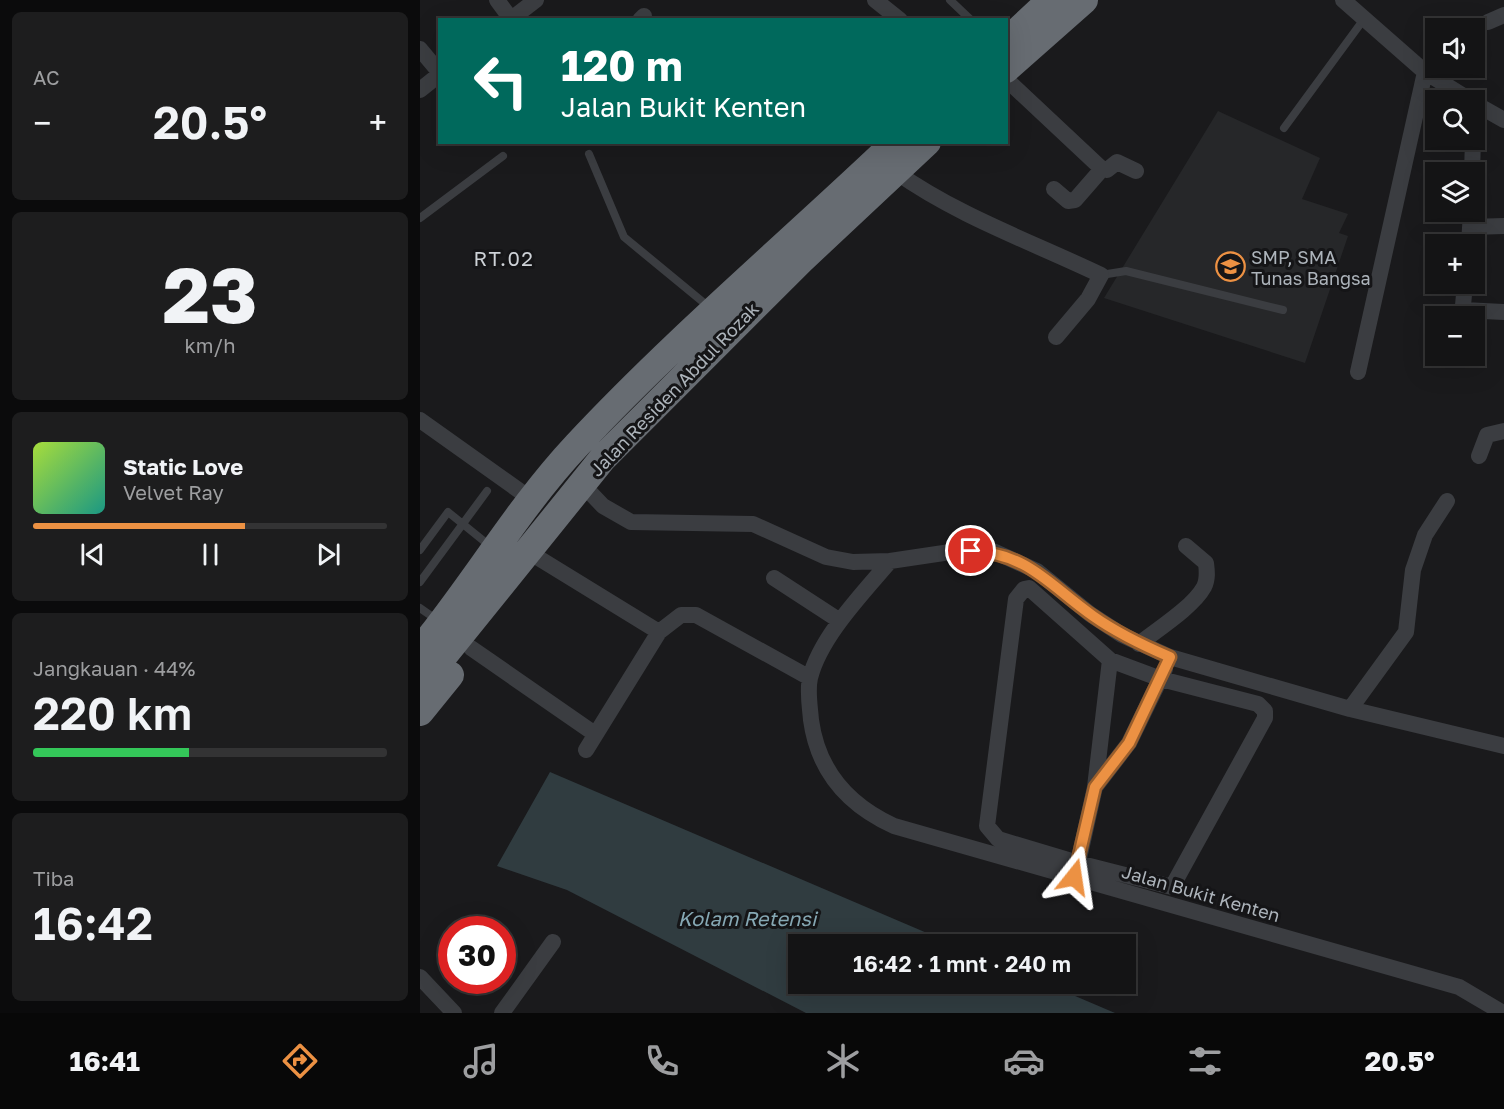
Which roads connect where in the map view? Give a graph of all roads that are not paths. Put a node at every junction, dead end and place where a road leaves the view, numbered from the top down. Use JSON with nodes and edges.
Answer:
{"nodes":[{"id":1,"x":497,"y":0,"type":"edge"},
{"id":2,"x":536,"y":0,"type":"edge"},
{"id":3,"x":875,"y":0,"type":"edge"},
{"id":4,"x":950,"y":0,"type":"edge"},
{"id":5,"x":1051,"y":0,"type":"edge"},
{"id":6,"x":1084,"y":0,"type":"edge"},
{"id":7,"x":1343,"y":0,"type":"edge"},
{"id":8,"x":1504,"y":15,"type":"edge"},
{"id":9,"x":510,"y":18,"type":"edge"},
{"id":10,"x":512,"y":18,"type":"edge"},
{"id":11,"x":898,"y":18,"type":"edge"},
{"id":12,"x":969,"y":18,"type":"edge"},
{"id":13,"x":1364,"y":19,"type":"junction"},
{"id":14,"x":1488,"y":22,"type":"dead end"},
{"id":15,"x":1008,"y":40,"type":"edge"},
{"id":16,"x":420,"y":49,"type":"edge"},
{"id":17,"x":1008,"y":67,"type":"edge"},
{"id":18,"x":438,"y":72,"type":"edge"},
{"id":19,"x":1425,"y":72,"type":"joint"},
{"id":20,"x":438,"y":76,"type":"edge"},
{"id":21,"x":1435,"y":78,"type":"edge"},
{"id":22,"x":1008,"y":81,"type":"edge"},
{"id":23,"x":420,"y":90,"type":"edge"},
{"id":24,"x":1454,"y":90,"type":"edge"},
{"id":25,"x":1485,"y":109,"type":"edge"},
{"id":26,"x":1504,"y":120,"type":"edge"},
{"id":27,"x":1284,"y":128,"type":"dead end"},
{"id":28,"x":894,"y":144,"type":"edge"},
{"id":29,"x":925,"y":144,"type":"edge"},
{"id":30,"x":589,"y":154,"type":"dead end"},
{"id":31,"x":503,"y":156,"type":"dead end"},
{"id":32,"x":1102,"y":169,"type":"junction"},
{"id":33,"x":1136,"y":171,"type":"dead end"},
{"id":34,"x":896,"y":172,"type":"junction"},
{"id":35,"x":1054,"y":189,"type":"dead end"},
{"id":36,"x":420,"y":218,"type":"edge"},
{"id":37,"x":1485,"y":222,"type":"edge"},
{"id":38,"x":1504,"y":226,"type":"edge"},
{"id":39,"x":1101,"y":275,"type":"junction"},
{"id":40,"x":1282,"y":310,"type":"dead end"},
{"id":41,"x":714,"y":311,"type":"junction"},
{"id":42,"x":1485,"y":312,"type":"edge"},
{"id":43,"x":1504,"y":312,"type":"edge"},
{"id":44,"x":1056,"y":337,"type":"dead end"},
{"id":45,"x":1358,"y":372,"type":"dead end"},
{"id":46,"x":420,"y":420,"type":"edge"},
{"id":47,"x":1504,"y":431,"type":"edge"},
{"id":48,"x":1479,"y":456,"type":"dead end"},
{"id":49,"x":582,"y":484,"type":"junction"},
{"id":50,"x":487,"y":491,"type":"dead end"},
{"id":51,"x":1447,"y":501,"type":"dead end"},
{"id":52,"x":526,"y":506,"type":"junction"},
{"id":53,"x":463,"y":523,"type":"junction"},
{"id":54,"x":548,"y":526,"type":"junction"},
{"id":55,"x":490,"y":546,"type":"junction"},
{"id":56,"x":1186,"y":546,"type":"dead end"},
{"id":57,"x":420,"y":550,"type":"edge"},
{"id":58,"x":532,"y":554,"type":"junction"},
{"id":59,"x":890,"y":561,"type":"junction"},
{"id":60,"x":774,"y":578,"type":"dead end"},
{"id":61,"x":420,"y":582,"type":"edge"},
{"id":62,"x":423,"y":617,"type":"edge"},
{"id":63,"x":840,"y":621,"type":"junction"},
{"id":64,"x":659,"y":632,"type":"junction"},
{"id":65,"x":1139,"y":644,"type":"junction"},
{"id":66,"x":471,"y":648,"type":"junction"},
{"id":67,"x":420,"y":650,"type":"edge"},
{"id":68,"x":1170,"y":657,"type":"junction"},
{"id":69,"x":1110,"y":660,"type":"junction"},
{"id":70,"x":810,"y":678,"type":"junction"},
{"id":71,"x":1161,"y":679,"type":"junction"},
{"id":72,"x":420,"y":685,"type":"edge"},
{"id":73,"x":1350,"y":709,"type":"junction"},
{"id":74,"x":420,"y":712,"type":"edge"},
{"id":75,"x":596,"y":734,"type":"junction"},
{"id":76,"x":1504,"y":746,"type":"edge"},
{"id":77,"x":586,"y":750,"type":"dead end"},
{"id":78,"x":1095,"y":787,"type":"junction"},
{"id":79,"x":1076,"y":870,"type":"junction"},
{"id":80,"x":553,"y":942,"type":"dead end"},
{"id":81,"x":420,"y":977,"type":"edge"},
{"id":82,"x":454,"y":1013,"type":"edge"},
{"id":83,"x":502,"y":1013,"type":"edge"},
{"id":84,"x":1503,"y":1013,"type":"edge"}],
"edges":[{"from":1,"to":9,"type":"street"},
{"from":2,"to":10,"type":"street"},
{"from":3,"to":11,"type":"street"},
{"from":4,"to":12,"type":"lane"},
{"from":5,"to":15,"type":"highway"},
{"from":6,"to":17,"type":"highway"},
{"from":7,"to":13,"type":"street"},
{"from":8,"to":14,"type":"street"},
{"from":13,"to":19,"type":"street"},
{"from":13,"to":27,"type":"lane"},
{"from":16,"to":18,"type":"street"},
{"from":19,"to":45,"type":"street"},
{"from":20,"to":23,"type":"street"},
{"from":21,"to":24,"type":"street"},
{"from":22,"to":32,"type":"street"},
{"from":25,"to":26,"type":"street"},
{"from":28,"to":41,"type":"highway","name":"Jalan Residen Abdul Rozak"},
{"from":29,"to":34,"type":"highway","name":"Jalan Residen Abdul Rozak"},
{"from":30,"to":41,"type":"lane"},
{"from":31,"to":36,"type":"lane"},
{"from":32,"to":33,"type":"street"},
{"from":32,"to":35,"type":"street"},
{"from":34,"to":39,"type":"street"},
{"from":34,"to":49,"type":"highway","name":"Jalan Residen Abdul Rozak"},
{"from":37,"to":38,"type":"street"},
{"from":39,"to":40,"type":"lane"},
{"from":39,"to":44,"type":"street"},
{"from":41,"to":52,"type":"highway","name":"Jalan Residen Abdul Rozak"},
{"from":42,"to":43,"type":"street"},
{"from":46,"to":52,"type":"street"},
{"from":47,"to":48,"type":"street"},
{"from":49,"to":54,"type":"highway","name":"Jalan Residen Abdul Rozak"},
{"from":49,"to":59,"type":"street"},
{"from":50,"to":53,"type":"lane"},
{"from":51,"to":73,"type":"street"},
{"from":52,"to":55,"type":"highway"},
{"from":52,"to":67,"type":"highway","name":"Jalan Residen Abdul Rozak"},
{"from":53,"to":55,"type":"lane"},
{"from":53,"to":57,"type":"lane"},
{"from":53,"to":61,"type":"lane"},
{"from":54,"to":58,"type":"highway"},
{"from":54,"to":72,"type":"highway","name":"Jalan Residen Abdul Rozak"},
{"from":55,"to":62,"type":"highway"},
{"from":56,"to":65,"type":"street"},
{"from":58,"to":64,"type":"street"},
{"from":58,"to":66,"type":"highway"},
{"from":59,"to":63,"type":"street","name":"Jalan Bukit Kenten"},
{"from":59,"to":65,"type":"street"},
{"from":60,"to":63,"type":"street"},
{"from":63,"to":70,"type":"street","name":"Jalan Bukit Kenten"},
{"from":64,"to":70,"type":"street"},
{"from":64,"to":75,"type":"street"},
{"from":65,"to":68,"type":"street"},
{"from":66,"to":74,"type":"highway"},
{"from":66,"to":75,"type":"street"},
{"from":68,"to":71,"type":"street"},
{"from":68,"to":73,"type":"street"},
{"from":69,"to":71,"type":"street"},
{"from":69,"to":78,"type":"street"},
{"from":69,"to":79,"type":"street"},
{"from":70,"to":79,"type":"street","name":"Jalan Bukit Kenten"},
{"from":71,"to":78,"type":"street"},
{"from":71,"to":79,"type":"street"},
{"from":73,"to":76,"type":"street"},
{"from":75,"to":77,"type":"street"},
{"from":78,"to":79,"type":"street"},
{"from":79,"to":84,"type":"street","name":"Jalan Bukit Kenten"},
{"from":80,"to":83,"type":"street"},
{"from":81,"to":82,"type":"street"}]}
